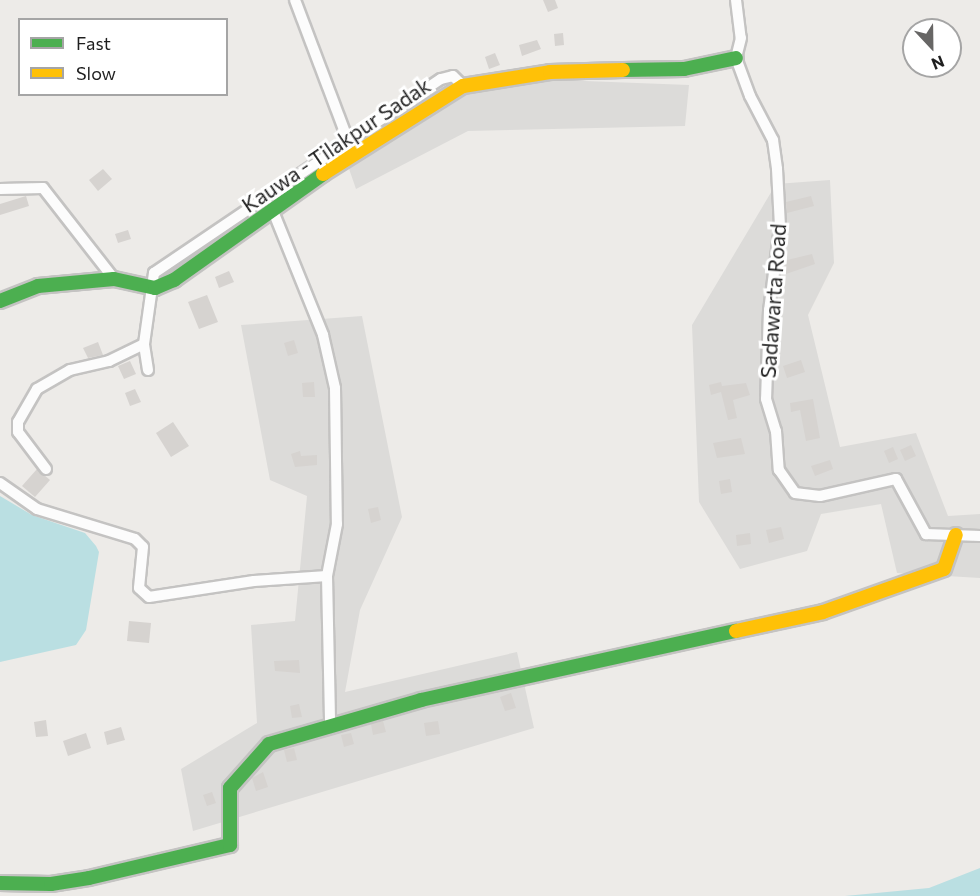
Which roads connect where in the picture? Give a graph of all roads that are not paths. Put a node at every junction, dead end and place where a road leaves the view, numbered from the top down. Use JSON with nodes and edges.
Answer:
{"nodes":[{"id":1,"x":295,"y":0,"type":"edge"},
{"id":2,"x":736,"y":0,"type":"edge"},
{"id":3,"x":736,"y":58,"type":"junction"},
{"id":4,"x":463,"y":86,"type":"junction"},
{"id":5,"x":348,"y":140,"type":"junction"},
{"id":6,"x":0,"y":189,"type":"edge"},
{"id":7,"x":273,"y":211,"type":"junction"},
{"id":8,"x":114,"y":279,"type":"junction"},
{"id":9,"x":155,"y":288,"type":"junction"},
{"id":10,"x":0,"y":301,"type":"edge"},
{"id":11,"x":144,"y":344,"type":"junction"},
{"id":12,"x":148,"y":370,"type":"dead end"},
{"id":13,"x":46,"y":469,"type":"dead end"},
{"id":14,"x":0,"y":483,"type":"edge"},
{"id":15,"x":956,"y":535,"type":"junction"},
{"id":16,"x":980,"y":537,"type":"edge"},
{"id":17,"x":327,"y":576,"type":"junction"},
{"id":18,"x":330,"y":724,"type":"junction"},
{"id":19,"x":0,"y":883,"type":"edge"}],
"edges":[{"from":1,"to":5,"type":"street"},
{"from":2,"to":3,"type":"street","name":"Sadawarta Road"},
{"from":3,"to":4,"type":"street","name":"Kauwa - Tilakpur Sadak"},
{"from":3,"to":15,"type":"street","name":"Sadawarta Road"},
{"from":4,"to":5,"type":"street"},
{"from":4,"to":7,"type":"street","name":"Kauwa - Tilakpur Sadak"},
{"from":5,"to":9,"type":"street"},
{"from":6,"to":8,"type":"street"},
{"from":7,"to":9,"type":"street","name":"Kauwa - Tilakpur Sadak"},
{"from":7,"to":17,"type":"street"},
{"from":8,"to":9,"type":"street"},
{"from":8,"to":10,"type":"street"},
{"from":9,"to":11,"type":"street"},
{"from":11,"to":12,"type":"street"},
{"from":11,"to":13,"type":"street"},
{"from":14,"to":17,"type":"street"},
{"from":15,"to":16,"type":"street","name":"Sadawarta Road"},
{"from":15,"to":18,"type":"street"},
{"from":17,"to":18,"type":"street"},
{"from":18,"to":19,"type":"street"}]}
